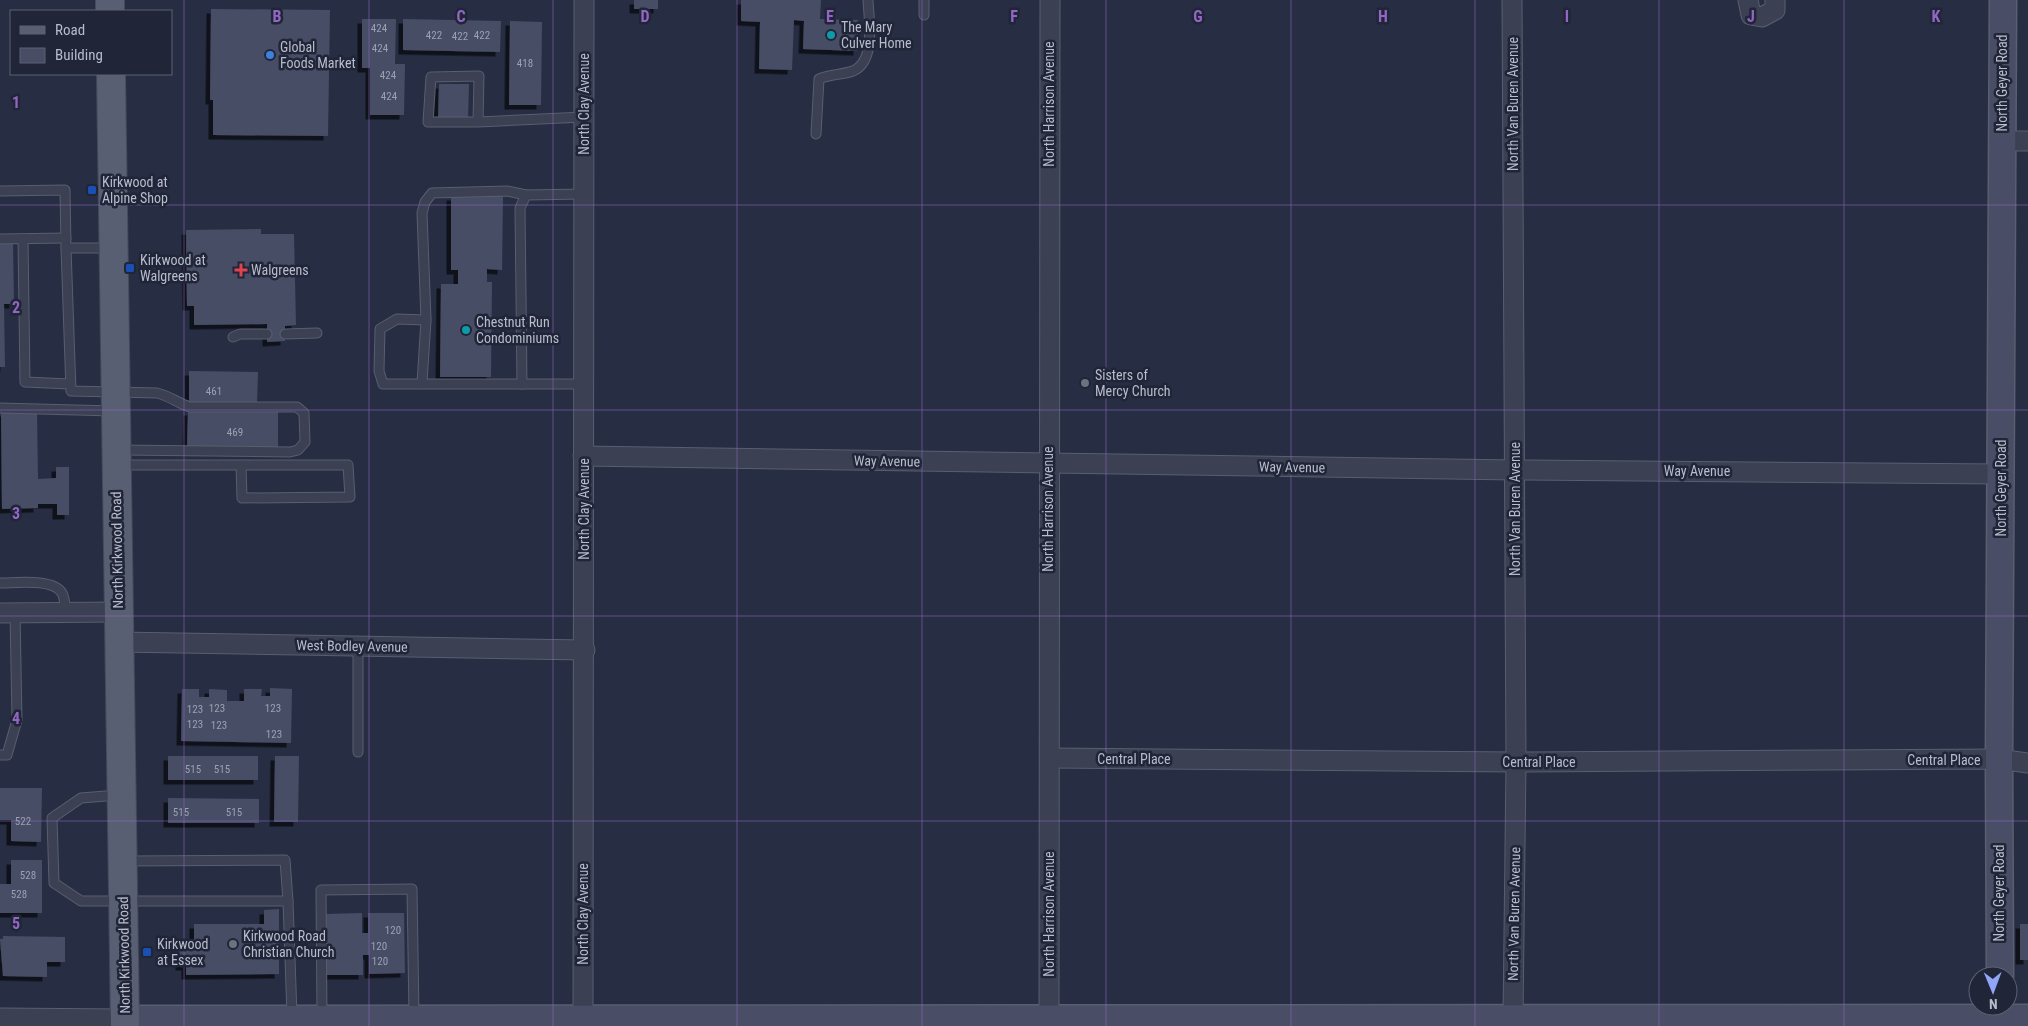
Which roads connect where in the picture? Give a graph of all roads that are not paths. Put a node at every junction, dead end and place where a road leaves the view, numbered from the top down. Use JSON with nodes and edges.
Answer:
{"nodes":[{"id":1,"x":584,"y":0,"type":"edge"},
{"id":2,"x":868,"y":0,"type":"edge"},
{"id":3,"x":924,"y":0,"type":"edge"},
{"id":4,"x":1050,"y":0,"type":"edge"},
{"id":5,"x":1512,"y":0,"type":"edge"},
{"id":6,"x":1748,"y":0,"type":"edge"},
{"id":7,"x":1775,"y":0,"type":"edge"},
{"id":8,"x":2003,"y":0,"type":"edge"},
{"id":9,"x":924,"y":15,"type":"dead end"},
{"id":10,"x":111,"y":75,"type":"edge"},
{"id":11,"x":584,"y":117,"type":"junction"},
{"id":12,"x":478,"y":122,"type":"junction"},
{"id":13,"x":816,"y":134,"type":"dead end"},
{"id":14,"x":2028,"y":141,"type":"edge"},
{"id":15,"x":2002,"y":142,"type":"junction"},
{"id":16,"x":0,"y":191,"type":"edge"},
{"id":17,"x":584,"y":194,"type":"junction"},
{"id":18,"x":526,"y":195,"type":"junction"},
{"id":19,"x":0,"y":239,"type":"edge"},
{"id":20,"x":24,"y":239,"type":"junction"},
{"id":21,"x":66,"y":243,"type":"junction"},
{"id":22,"x":112,"y":248,"type":"junction"},
{"id":23,"x":426,"y":320,"type":"junction"},
{"id":24,"x":317,"y":333,"type":"dead end"},
{"id":25,"x":267,"y":334,"type":"dead end"},
{"id":26,"x":285,"y":334,"type":"dead end"},
{"id":27,"x":233,"y":338,"type":"dead end"},
{"id":28,"x":422,"y":383,"type":"junction"},
{"id":29,"x":70,"y":384,"type":"junction"},
{"id":30,"x":522,"y":384,"type":"junction"},
{"id":31,"x":583,"y":384,"type":"junction"},
{"id":32,"x":114,"y":402,"type":"junction"},
{"id":33,"x":0,"y":408,"type":"edge"},
{"id":34,"x":583,"y":456,"type":"junction"},
{"id":35,"x":115,"y":457,"type":"junction"},
{"id":36,"x":1048,"y":463,"type":"junction"},
{"id":37,"x":241,"y":465,"type":"junction"},
{"id":38,"x":1515,"y":470,"type":"junction"},
{"id":39,"x":2002,"y":474,"type":"junction"},
{"id":40,"x":0,"y":582,"type":"edge"},
{"id":41,"x":118,"y":612,"type":"junction"},
{"id":42,"x":7,"y":613,"type":"edge"},
{"id":43,"x":66,"y":613,"type":"junction"},
{"id":44,"x":118,"y":642,"type":"junction"},
{"id":45,"x":358,"y":646,"type":"junction"},
{"id":46,"x":585,"y":650,"type":"junction"},
{"id":47,"x":358,"y":752,"type":"dead end"},
{"id":48,"x":0,"y":755,"type":"edge"},
{"id":49,"x":1050,"y":758,"type":"junction"},
{"id":50,"x":1999,"y":759,"type":"junction"},
{"id":51,"x":1516,"y":762,"type":"junction"},
{"id":52,"x":2028,"y":763,"type":"edge"},
{"id":53,"x":121,"y":795,"type":"junction"},
{"id":54,"x":122,"y":861,"type":"junction"},
{"id":55,"x":123,"y":900,"type":"junction"},
{"id":56,"x":288,"y":901,"type":"junction"},
{"id":57,"x":2000,"y":966,"type":"edge"},
{"id":58,"x":2002,"y":1017,"type":"edge"},
{"id":59,"x":0,"y":1018,"type":"edge"},
{"id":60,"x":292,"y":1018,"type":"junction"},
{"id":61,"x":322,"y":1018,"type":"junction"},
{"id":62,"x":414,"y":1018,"type":"junction"},
{"id":63,"x":583,"y":1018,"type":"junction"},
{"id":64,"x":2028,"y":1018,"type":"edge"},
{"id":65,"x":1049,"y":1019,"type":"junction"},
{"id":66,"x":1513,"y":1019,"type":"junction"},
{"id":67,"x":125,"y":1022,"type":"edge"},
{"id":68,"x":642,"y":1022,"type":"edge"},
{"id":69,"x":894,"y":1022,"type":"edge"},
{"id":70,"x":1387,"y":1022,"type":"edge"},
{"id":71,"x":1634,"y":1022,"type":"edge"},
{"id":72,"x":1877,"y":1022,"type":"edge"},
{"id":73,"x":1142,"y":1023,"type":"edge"}],
"edges":[{"from":1,"to":11,"type":"street","name":"North Clay Avenue"},
{"from":2,"to":13,"type":"lane"},
{"from":3,"to":9,"type":"lane"},
{"from":4,"to":36,"type":"street","name":"North Harrison Avenue"},
{"from":5,"to":38,"type":"street","name":"North Van Buren Avenue"},
{"from":6,"to":7,"type":"street"},
{"from":8,"to":15,"type":"street","name":"North Geyer Road"},
{"from":10,"to":22,"type":"main road","name":"North Kirkwood Road"},
{"from":11,"to":12,"type":"lane"},
{"from":11,"to":17,"type":"street","name":"North Clay Avenue"},
{"from":12,"to":12,"type":"lane"},
{"from":14,"to":15,"type":"street"},
{"from":15,"to":39,"type":"street","name":"North Geyer Road"},
{"from":16,"to":21,"type":"lane"},
{"from":17,"to":18,"type":"lane"},
{"from":17,"to":31,"type":"street","name":"North Clay Avenue"},
{"from":18,"to":23,"type":"lane"},
{"from":18,"to":30,"type":"lane"},
{"from":19,"to":20,"type":"lane"},
{"from":20,"to":21,"type":"lane"},
{"from":20,"to":29,"type":"lane"},
{"from":21,"to":22,"type":"lane"},
{"from":21,"to":29,"type":"lane"},
{"from":22,"to":32,"type":"main road","name":"North Kirkwood Road"},
{"from":23,"to":28,"type":"lane"},
{"from":23,"to":28,"type":"lane"},
{"from":24,"to":26,"type":"lane"},
{"from":25,"to":27,"type":"lane"},
{"from":28,"to":30,"type":"lane"},
{"from":29,"to":32,"type":"lane"},
{"from":30,"to":31,"type":"lane"},
{"from":31,"to":34,"type":"street","name":"North Clay Avenue"},
{"from":32,"to":33,"type":"lane"},
{"from":32,"to":35,"type":"main road","name":"North Kirkwood Road"},
{"from":32,"to":35,"type":"lane"},
{"from":34,"to":36,"type":"street","name":"Way Avenue"},
{"from":34,"to":46,"type":"street","name":"North Clay Avenue"},
{"from":35,"to":37,"type":"lane"},
{"from":35,"to":41,"type":"main road","name":"North Kirkwood Road"},
{"from":36,"to":38,"type":"street","name":"Way Avenue"},
{"from":36,"to":49,"type":"street","name":"North Harrison Avenue"},
{"from":37,"to":37,"type":"lane"},
{"from":38,"to":39,"type":"street","name":"Way Avenue"},
{"from":38,"to":51,"type":"street","name":"North Van Buren Avenue"},
{"from":39,"to":50,"type":"street","name":"North Geyer Road"},
{"from":40,"to":43,"type":"lane"},
{"from":41,"to":43,"type":"street"},
{"from":41,"to":44,"type":"main road","name":"North Kirkwood Road"},
{"from":42,"to":43,"type":"street"},
{"from":42,"to":48,"type":"lane"},
{"from":44,"to":45,"type":"street","name":"West Bodley Avenue"},
{"from":44,"to":53,"type":"main road","name":"North Kirkwood Road"},
{"from":45,"to":46,"type":"street","name":"West Bodley Avenue"},
{"from":45,"to":47,"type":"lane"},
{"from":46,"to":63,"type":"street","name":"North Clay Avenue"},
{"from":49,"to":51,"type":"street","name":"Central Place"},
{"from":49,"to":65,"type":"street","name":"North Harrison Avenue"},
{"from":50,"to":51,"type":"street","name":"Central Place"},
{"from":50,"to":52,"type":"street","name":"Central Place"},
{"from":50,"to":57,"type":"street","name":"North Geyer Road"},
{"from":51,"to":66,"type":"street","name":"North Van Buren Avenue"},
{"from":53,"to":54,"type":"main road","name":"North Kirkwood Road"},
{"from":53,"to":55,"type":"lane"},
{"from":54,"to":55,"type":"main road","name":"North Kirkwood Road"},
{"from":54,"to":56,"type":"lane"},
{"from":55,"to":56,"type":"lane"},
{"from":55,"to":67,"type":"main road","name":"North Kirkwood Road"},
{"from":56,"to":60,"type":"lane"},
{"from":58,"to":64,"type":"street"},
{"from":58,"to":72,"type":"street"},
{"from":59,"to":67,"type":"street"},
{"from":60,"to":61,"type":"street"},
{"from":60,"to":67,"type":"street"},
{"from":61,"to":62,"type":"street"},
{"from":61,"to":62,"type":"lane"},
{"from":62,"to":63,"type":"street"},
{"from":63,"to":68,"type":"street"},
{"from":65,"to":69,"type":"street"},
{"from":65,"to":73,"type":"street"},
{"from":66,"to":70,"type":"street"},
{"from":66,"to":71,"type":"street"},
{"from":68,"to":69,"type":"street"},
{"from":70,"to":73,"type":"street"},
{"from":71,"to":72,"type":"street"}]}
